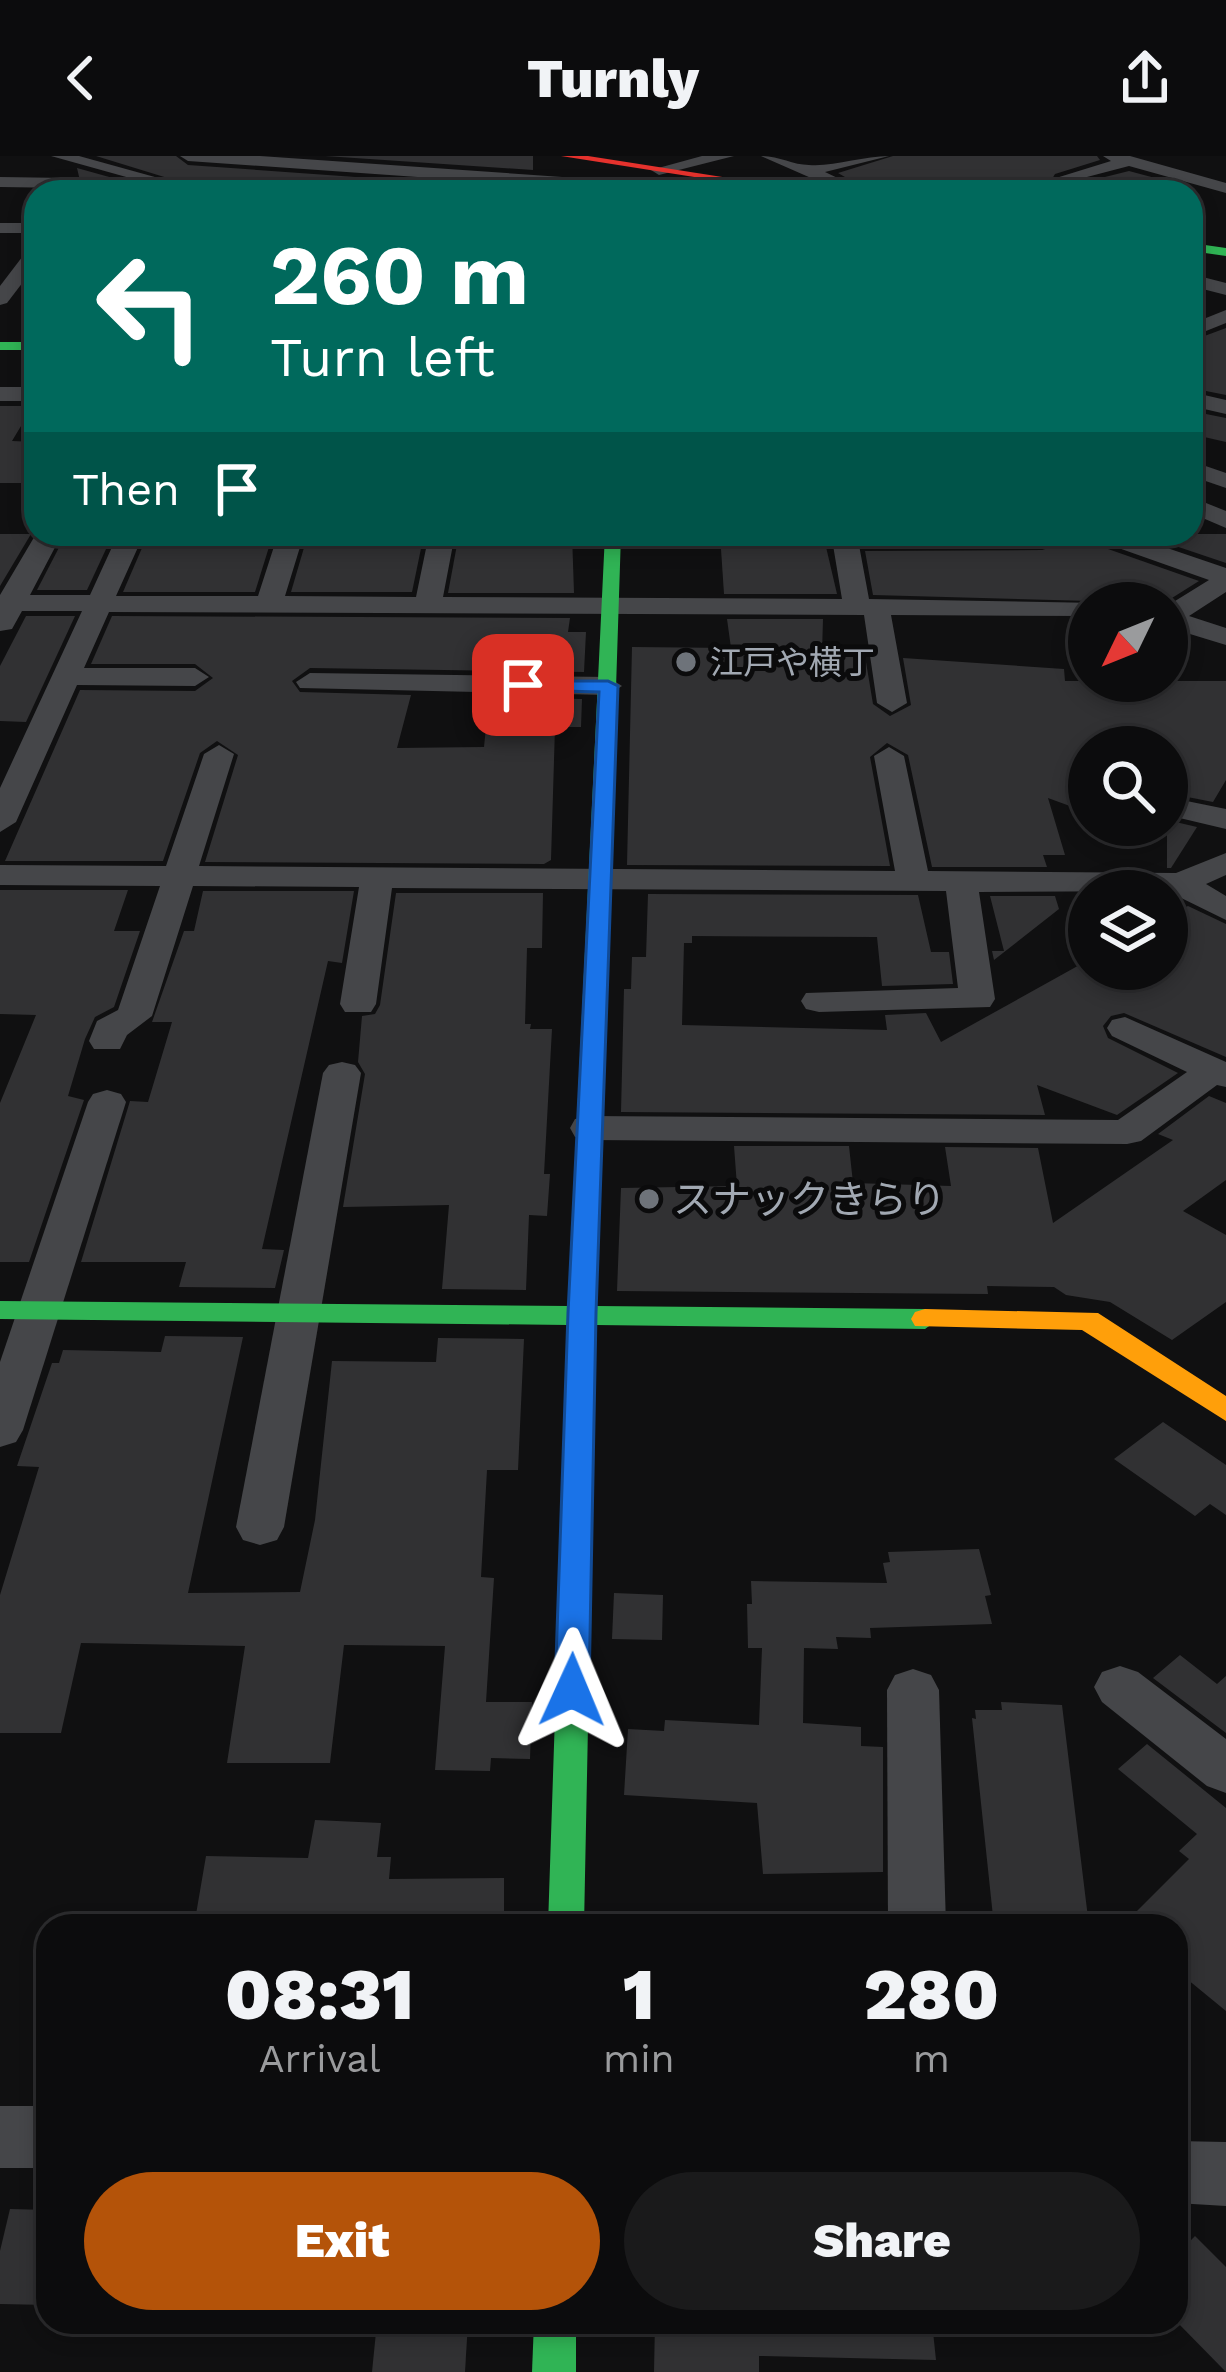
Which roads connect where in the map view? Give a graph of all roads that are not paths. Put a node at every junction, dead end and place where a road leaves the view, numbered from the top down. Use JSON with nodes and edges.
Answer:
{"nodes":[{"id":1,"x":59,"y":156,"type":"edge"},
{"id":2,"x":188,"y":156,"type":"edge"},
{"id":3,"x":566,"y":156,"type":"edge"},
{"id":4,"x":726,"y":156,"type":"edge"},
{"id":5,"x":769,"y":156,"type":"edge"},
{"id":6,"x":881,"y":156,"type":"edge"},
{"id":7,"x":1111,"y":156,"type":"edge"},
{"id":8,"x":1130,"y":161,"type":"junction"},
{"id":9,"x":899,"y":168,"type":"dead end"},
{"id":10,"x":659,"y":170,"type":"junction"},
{"id":11,"x":1084,"y":172,"type":"junction"},
{"id":12,"x":1064,"y":178,"type":"dead end"},
{"id":13,"x":153,"y":180,"type":"edge"},
{"id":14,"x":568,"y":180,"type":"edge"},
{"id":15,"x":792,"y":180,"type":"edge"},
{"id":16,"x":814,"y":180,"type":"edge"},
{"id":17,"x":823,"y":180,"type":"edge"},
{"id":18,"x":830,"y":180,"type":"edge"},
{"id":19,"x":1112,"y":180,"type":"edge"},
{"id":20,"x":1198,"y":180,"type":"edge"},
{"id":21,"x":24,"y":268,"type":"edge"},
{"id":22,"x":0,"y":299,"type":"edge"},
{"id":23,"x":42,"y":546,"type":"edge"},
{"id":24,"x":125,"y":546,"type":"edge"},
{"id":25,"x":287,"y":546,"type":"edge"},
{"id":26,"x":440,"y":546,"type":"edge"},
{"id":27,"x":613,"y":546,"type":"edge"},
{"id":28,"x":846,"y":546,"type":"edge"},
{"id":29,"x":981,"y":546,"type":"edge"},
{"id":30,"x":1135,"y":546,"type":"edge"},
{"id":31,"x":1226,"y":579,"type":"edge"},
{"id":32,"x":99,"y":603,"type":"junction"},
{"id":33,"x":268,"y":604,"type":"junction"},
{"id":34,"x":428,"y":604,"type":"junction"},
{"id":35,"x":1188,"y":604,"type":"edge"},
{"id":36,"x":612,"y":606,"type":"junction"},
{"id":37,"x":867,"y":608,"type":"junction"},
{"id":38,"x":1004,"y":608,"type":"junction"},
{"id":39,"x":1068,"y":608,"type":"edge"},
{"id":40,"x":4,"y":611,"type":"edge"},
{"id":41,"x":1188,"y":625,"type":"edge"},
{"id":42,"x":1226,"y":637,"type":"edge"},
{"id":43,"x":66,"y":676,"type":"junction"},
{"id":44,"x":195,"y":677,"type":"dead end"},
{"id":45,"x":310,"y":682,"type":"dead end"},
{"id":46,"x":608,"y":686,"type":"junction"},
{"id":47,"x":892,"y":703,"type":"dead end"},
{"id":48,"x":219,"y":754,"type":"dead end"},
{"id":49,"x":890,"y":756,"type":"dead end"},
{"id":50,"x":1188,"y":811,"type":"edge"},
{"id":51,"x":1226,"y":819,"type":"edge"},
{"id":52,"x":0,"y":822,"type":"edge"},
{"id":53,"x":1226,"y":863,"type":"edge"},
{"id":54,"x":0,"y":875,"type":"edge"},
{"id":55,"x":180,"y":875,"type":"junction"},
{"id":56,"x":377,"y":876,"type":"junction"},
{"id":57,"x":600,"y":877,"type":"junction"},
{"id":58,"x":913,"y":880,"type":"junction"},
{"id":59,"x":961,"y":880,"type":"junction"},
{"id":60,"x":1188,"y":881,"type":"edge"},
{"id":61,"x":1068,"y":882,"type":"edge"},
{"id":62,"x":1188,"y":888,"type":"edge"},
{"id":63,"x":1226,"y":910,"type":"edge"},
{"id":64,"x":819,"y":1001,"type":"dead end"},
{"id":65,"x":358,"y":1004,"type":"dead end"},
{"id":66,"x":1125,"y":1028,"type":"dead end"},
{"id":67,"x":107,"y":1041,"type":"dead end"},
{"id":68,"x":342,"y":1073,"type":"dead end"},
{"id":69,"x":1220,"y":1073,"type":"edge"},
{"id":70,"x":107,"y":1102,"type":"dead end"},
{"id":71,"x":589,"y":1127,"type":"junction"},
{"id":72,"x":18,"y":1310,"type":"edge"},
{"id":73,"x":296,"y":1311,"type":"junction"},
{"id":74,"x":582,"y":1313,"type":"junction"},
{"id":75,"x":1226,"y":1410,"type":"edge"},
{"id":76,"x":0,"y":1430,"type":"edge"},
{"id":77,"x":260,"y":1527,"type":"dead end"},
{"id":78,"x":1120,"y":1687,"type":"dead end"},
{"id":79,"x":913,"y":1690,"type":"dead end"},
{"id":80,"x":1226,"y":1770,"type":"edge"},
{"id":81,"x":566,"y":1914,"type":"edge"},
{"id":82,"x":917,"y":1914,"type":"edge"},
{"id":83,"x":0,"y":2137,"type":"edge"},
{"id":84,"x":36,"y":2137,"type":"edge"},
{"id":85,"x":1188,"y":2172,"type":"edge"},
{"id":86,"x":1226,"y":2174,"type":"edge"},
{"id":87,"x":555,"y":2334,"type":"edge"},
{"id":88,"x":554,"y":2372,"type":"edge"}],
"edges":[{"from":1,"to":13,"type":"street"},
{"from":2,"to":14,"type":"street"},
{"from":3,"to":10,"type":"street"},
{"from":4,"to":10,"type":"street"},
{"from":5,"to":16,"type":"street"},
{"from":6,"to":17,"type":"street"},
{"from":7,"to":8,"type":"street"},
{"from":8,"to":11,"type":"street"},
{"from":8,"to":20,"type":"street"},
{"from":9,"to":18,"type":"street"},
{"from":10,"to":15,"type":"street"},
{"from":11,"to":12,"type":"street"},
{"from":11,"to":19,"type":"street"},
{"from":21,"to":22,"type":"street"},
{"from":23,"to":40,"type":"street"},
{"from":24,"to":32,"type":"street"},
{"from":25,"to":33,"type":"street"},
{"from":26,"to":34,"type":"street"},
{"from":27,"to":36,"type":"street"},
{"from":28,"to":37,"type":"street"},
{"from":29,"to":38,"type":"street"},
{"from":30,"to":31,"type":"street"},
{"from":31,"to":35,"type":"street"},
{"from":32,"to":33,"type":"street"},
{"from":32,"to":40,"type":"street"},
{"from":32,"to":43,"type":"street"},
{"from":33,"to":34,"type":"street"},
{"from":34,"to":36,"type":"street"},
{"from":36,"to":37,"type":"street"},
{"from":36,"to":46,"type":"street"},
{"from":37,"to":38,"type":"street"},
{"from":37,"to":47,"type":"street"},
{"from":38,"to":39,"type":"street"},
{"from":41,"to":42,"type":"street"},
{"from":43,"to":44,"type":"street"},
{"from":43,"to":52,"type":"street"},
{"from":45,"to":46,"type":"street"},
{"from":46,"to":57,"type":"street"},
{"from":48,"to":55,"type":"street"},
{"from":49,"to":58,"type":"street"},
{"from":50,"to":51,"type":"street"},
{"from":53,"to":60,"type":"street"},
{"from":54,"to":55,"type":"street"},
{"from":55,"to":56,"type":"street"},
{"from":55,"to":67,"type":"street"},
{"from":56,"to":57,"type":"street"},
{"from":56,"to":65,"type":"street"},
{"from":57,"to":58,"type":"street"},
{"from":57,"to":71,"type":"street"},
{"from":58,"to":59,"type":"street"},
{"from":59,"to":61,"type":"street"},
{"from":59,"to":64,"type":"street"},
{"from":62,"to":63,"type":"street"},
{"from":66,"to":69,"type":"street"},
{"from":68,"to":73,"type":"street"},
{"from":69,"to":71,"type":"street"},
{"from":70,"to":72,"type":"street"},
{"from":71,"to":74,"type":"street"},
{"from":72,"to":73,"type":"street"},
{"from":72,"to":76,"type":"street"},
{"from":73,"to":74,"type":"street"},
{"from":73,"to":77,"type":"street"},
{"from":74,"to":75,"type":"street"},
{"from":74,"to":81,"type":"street"},
{"from":78,"to":80,"type":"street"},
{"from":79,"to":82,"type":"street"},
{"from":83,"to":84,"type":"street"},
{"from":85,"to":86,"type":"street"},
{"from":87,"to":88,"type":"street"}]}
